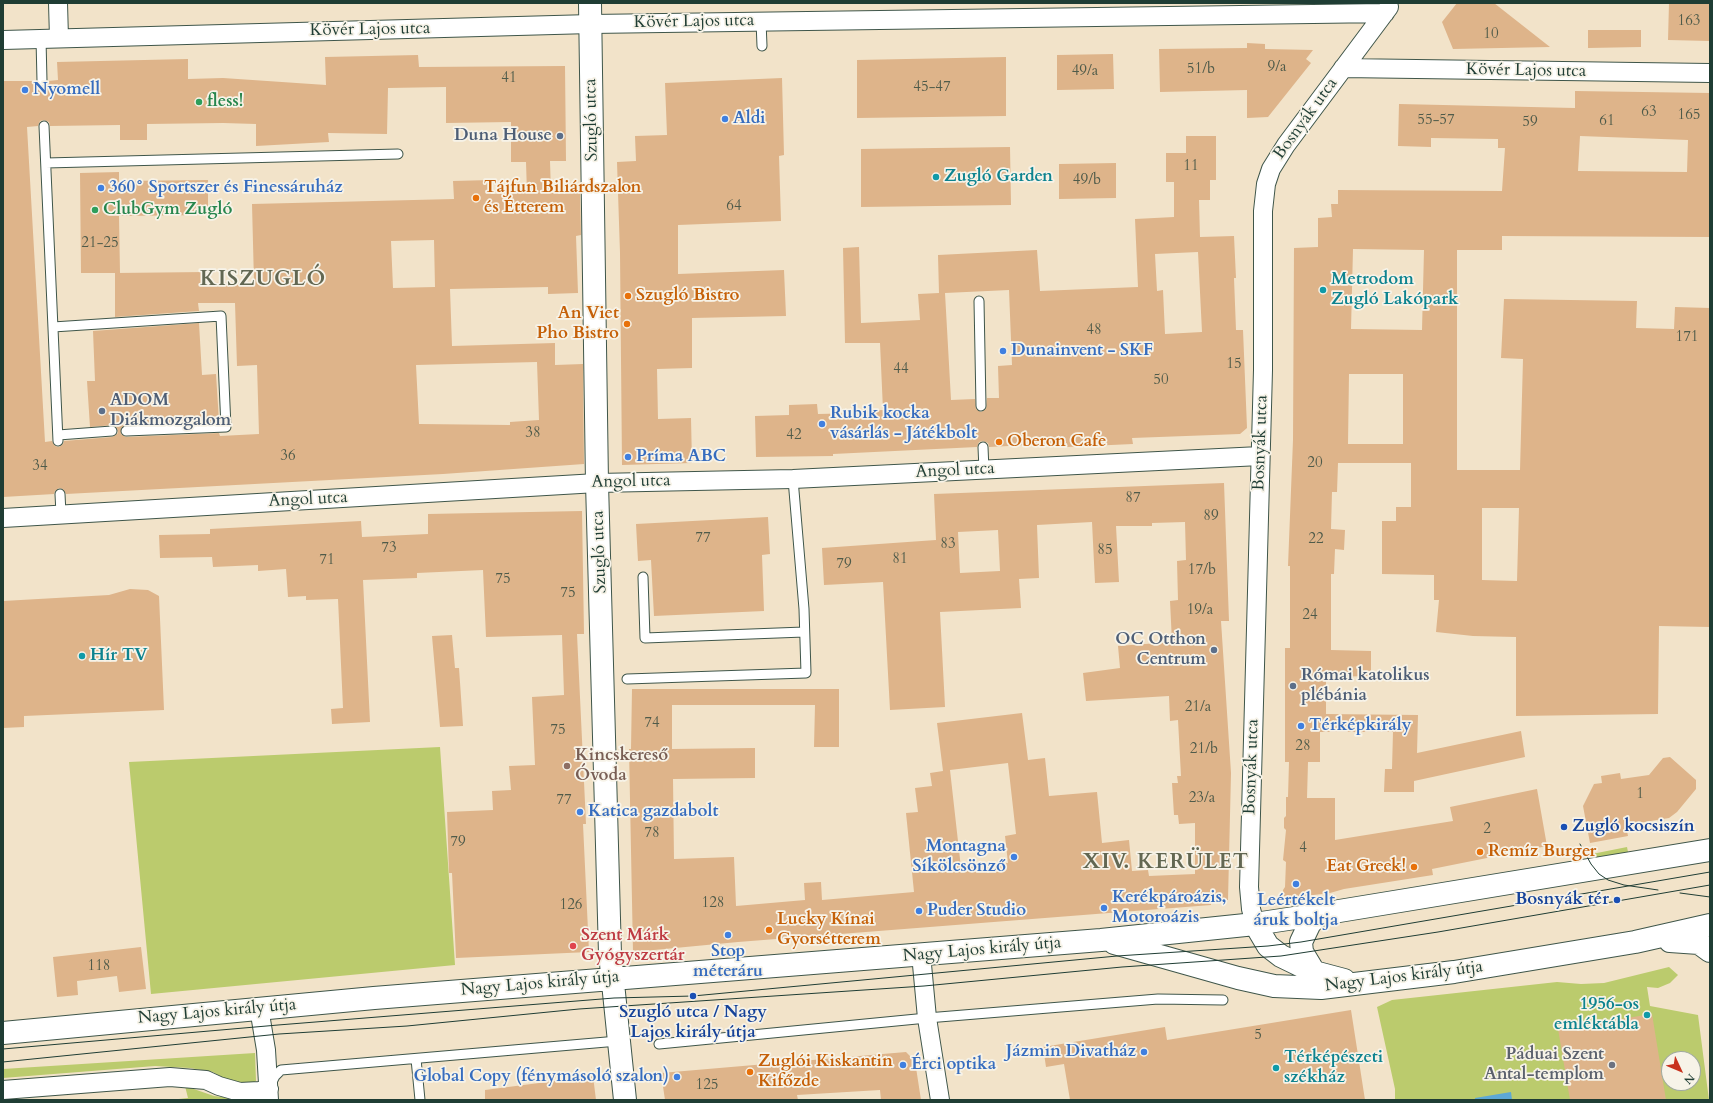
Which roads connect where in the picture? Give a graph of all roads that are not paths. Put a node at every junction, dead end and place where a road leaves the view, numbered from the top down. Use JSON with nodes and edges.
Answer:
{"nodes":[{"id":1,"x":58,"y":3,"type":"edge"},
{"id":2,"x":1389,"y":8,"type":"edge"},
{"id":3,"x":590,"y":13,"type":"edge"},
{"id":4,"x":761,"y":21,"type":"junction"},
{"id":5,"x":59,"y":38,"type":"junction"},
{"id":6,"x":41,"y":39,"type":"junction"},
{"id":7,"x":3,"y":40,"type":"edge"},
{"id":8,"x":762,"y":46,"type":"dead end"},
{"id":9,"x":1342,"y":68,"type":"junction"},
{"id":10,"x":1710,"y":73,"type":"edge"},
{"id":11,"x":42,"y":81,"type":"dead end"},
{"id":12,"x":44,"y":126,"type":"dead end"},
{"id":13,"x":398,"y":154,"type":"dead end"},
{"id":14,"x":46,"y":163,"type":"junction"},
{"id":15,"x":979,"y":301,"type":"dead end"},
{"id":16,"x":53,"y":327,"type":"junction"},
{"id":17,"x":981,"y":406,"type":"dead end"},
{"id":18,"x":112,"y":431,"type":"dead end"},
{"id":19,"x":126,"y":431,"type":"dead end"},
{"id":20,"x":983,"y":447,"type":"dead end"},
{"id":21,"x":1260,"y":456,"type":"junction"},
{"id":22,"x":984,"y":470,"type":"junction"},
{"id":23,"x":793,"y":479,"type":"junction"},
{"id":24,"x":598,"y":483,"type":"junction"},
{"id":25,"x":60,"y":494,"type":"dead end"},
{"id":26,"x":61,"y":514,"type":"junction"},
{"id":27,"x":3,"y":518,"type":"edge"},
{"id":28,"x":643,"y":577,"type":"dead end"},
{"id":29,"x":804,"y":632,"type":"junction"},
{"id":30,"x":627,"y":680,"type":"dead end"},
{"id":31,"x":1710,"y":850,"type":"edge"},
{"id":32,"x":1321,"y":914,"type":"junction"},
{"id":33,"x":1255,"y":924,"type":"junction"},
{"id":34,"x":1710,"y":925,"type":"edge"},
{"id":35,"x":1101,"y":940,"type":"junction"},
{"id":36,"x":1635,"y":942,"type":"junction"},
{"id":37,"x":1710,"y":950,"type":"edge"},
{"id":38,"x":921,"y":954,"type":"junction"},
{"id":39,"x":1314,"y":972,"type":"junction"},
{"id":40,"x":612,"y":978,"type":"junction"},
{"id":41,"x":1369,"y":983,"type":"junction"},
{"id":42,"x":1223,"y":1000,"type":"dead end"},
{"id":43,"x":258,"y":1008,"type":"junction"},
{"id":44,"x":927,"y":1018,"type":"junction"},
{"id":45,"x":3,"y":1033,"type":"edge"},
{"id":46,"x":618,"y":1041,"type":"junction"},
{"id":47,"x":658,"y":1044,"type":"dead end"},
{"id":48,"x":416,"y":1059,"type":"junction"},
{"id":49,"x":3,"y":1090,"type":"edge"},
{"id":50,"x":269,"y":1094,"type":"edge"},
{"id":51,"x":420,"y":1100,"type":"edge"},
{"id":52,"x":625,"y":1100,"type":"edge"},
{"id":53,"x":940,"y":1100,"type":"edge"}],
"edges":[{"from":1,"to":5,"type":"street"},
{"from":2,"to":4,"type":"street","name":"Kövér Lajos utca"},
{"from":2,"to":9,"type":"street","name":"Bosnyák utca"},
{"from":3,"to":4,"type":"street","name":"Kövér Lajos utca"},
{"from":3,"to":5,"type":"street","name":"Kövér Lajos utca"},
{"from":3,"to":24,"type":"main road","name":"Szugló utca"},
{"from":4,"to":8,"type":"lane"},
{"from":5,"to":6,"type":"street","name":"Kövér Lajos utca"},
{"from":6,"to":7,"type":"street","name":"Kövér Lajos utca"},
{"from":6,"to":11,"type":"lane"},
{"from":9,"to":10,"type":"street","name":"Kövér Lajos utca"},
{"from":9,"to":21,"type":"street","name":"Bosnyák utca"},
{"from":12,"to":14,"type":"lane"},
{"from":13,"to":14,"type":"lane"},
{"from":14,"to":16,"type":"lane"},
{"from":15,"to":17,"type":"lane"},
{"from":16,"to":18,"type":"lane"},
{"from":16,"to":19,"type":"lane"},
{"from":20,"to":22,"type":"lane"},
{"from":21,"to":22,"type":"street","name":"Angol utca"},
{"from":21,"to":33,"type":"street","name":"Bosnyák utca"},
{"from":22,"to":23,"type":"street","name":"Angol utca"},
{"from":23,"to":24,"type":"street","name":"Angol utca"},
{"from":23,"to":29,"type":"lane"},
{"from":24,"to":26,"type":"street","name":"Angol utca"},
{"from":24,"to":40,"type":"main road","name":"Szugló utca"},
{"from":25,"to":26,"type":"lane"},
{"from":26,"to":27,"type":"street","name":"Angol utca"},
{"from":28,"to":29,"type":"lane"},
{"from":29,"to":30,"type":"lane"},
{"from":31,"to":32,"type":"main road","name":"Nagy Lajos király útja"},
{"from":32,"to":33,"type":"main road","name":"Nagy Lajos király útja"},
{"from":32,"to":39,"type":"main road"},
{"from":33,"to":35,"type":"main road","name":"Nagy Lajos király útja"},
{"from":33,"to":39,"type":"main road"},
{"from":34,"to":36,"type":"main road","name":"Nagy Lajos király útja"},
{"from":35,"to":38,"type":"main road","name":"Nagy Lajos király útja"},
{"from":35,"to":41,"type":"main road","name":"Nagy Lajos király útja"},
{"from":36,"to":37,"type":"main road"},
{"from":36,"to":41,"type":"main road","name":"Nagy Lajos király útja"},
{"from":38,"to":40,"type":"main road","name":"Nagy Lajos király útja"},
{"from":38,"to":44,"type":"street"},
{"from":39,"to":41,"type":"main road"},
{"from":40,"to":43,"type":"main road","name":"Nagy Lajos király útja"},
{"from":40,"to":46,"type":"main road","name":"Szugló utca"},
{"from":42,"to":44,"type":"lane"},
{"from":43,"to":45,"type":"main road","name":"Nagy Lajos király útja"},
{"from":43,"to":50,"type":"street"},
{"from":44,"to":47,"type":"lane"},
{"from":44,"to":53,"type":"street"},
{"from":46,"to":48,"type":"lane"},
{"from":46,"to":52,"type":"main road","name":"Szugló utca"},
{"from":48,"to":50,"type":"lane"},
{"from":48,"to":51,"type":"lane"},
{"from":49,"to":50,"type":"street"}]}
